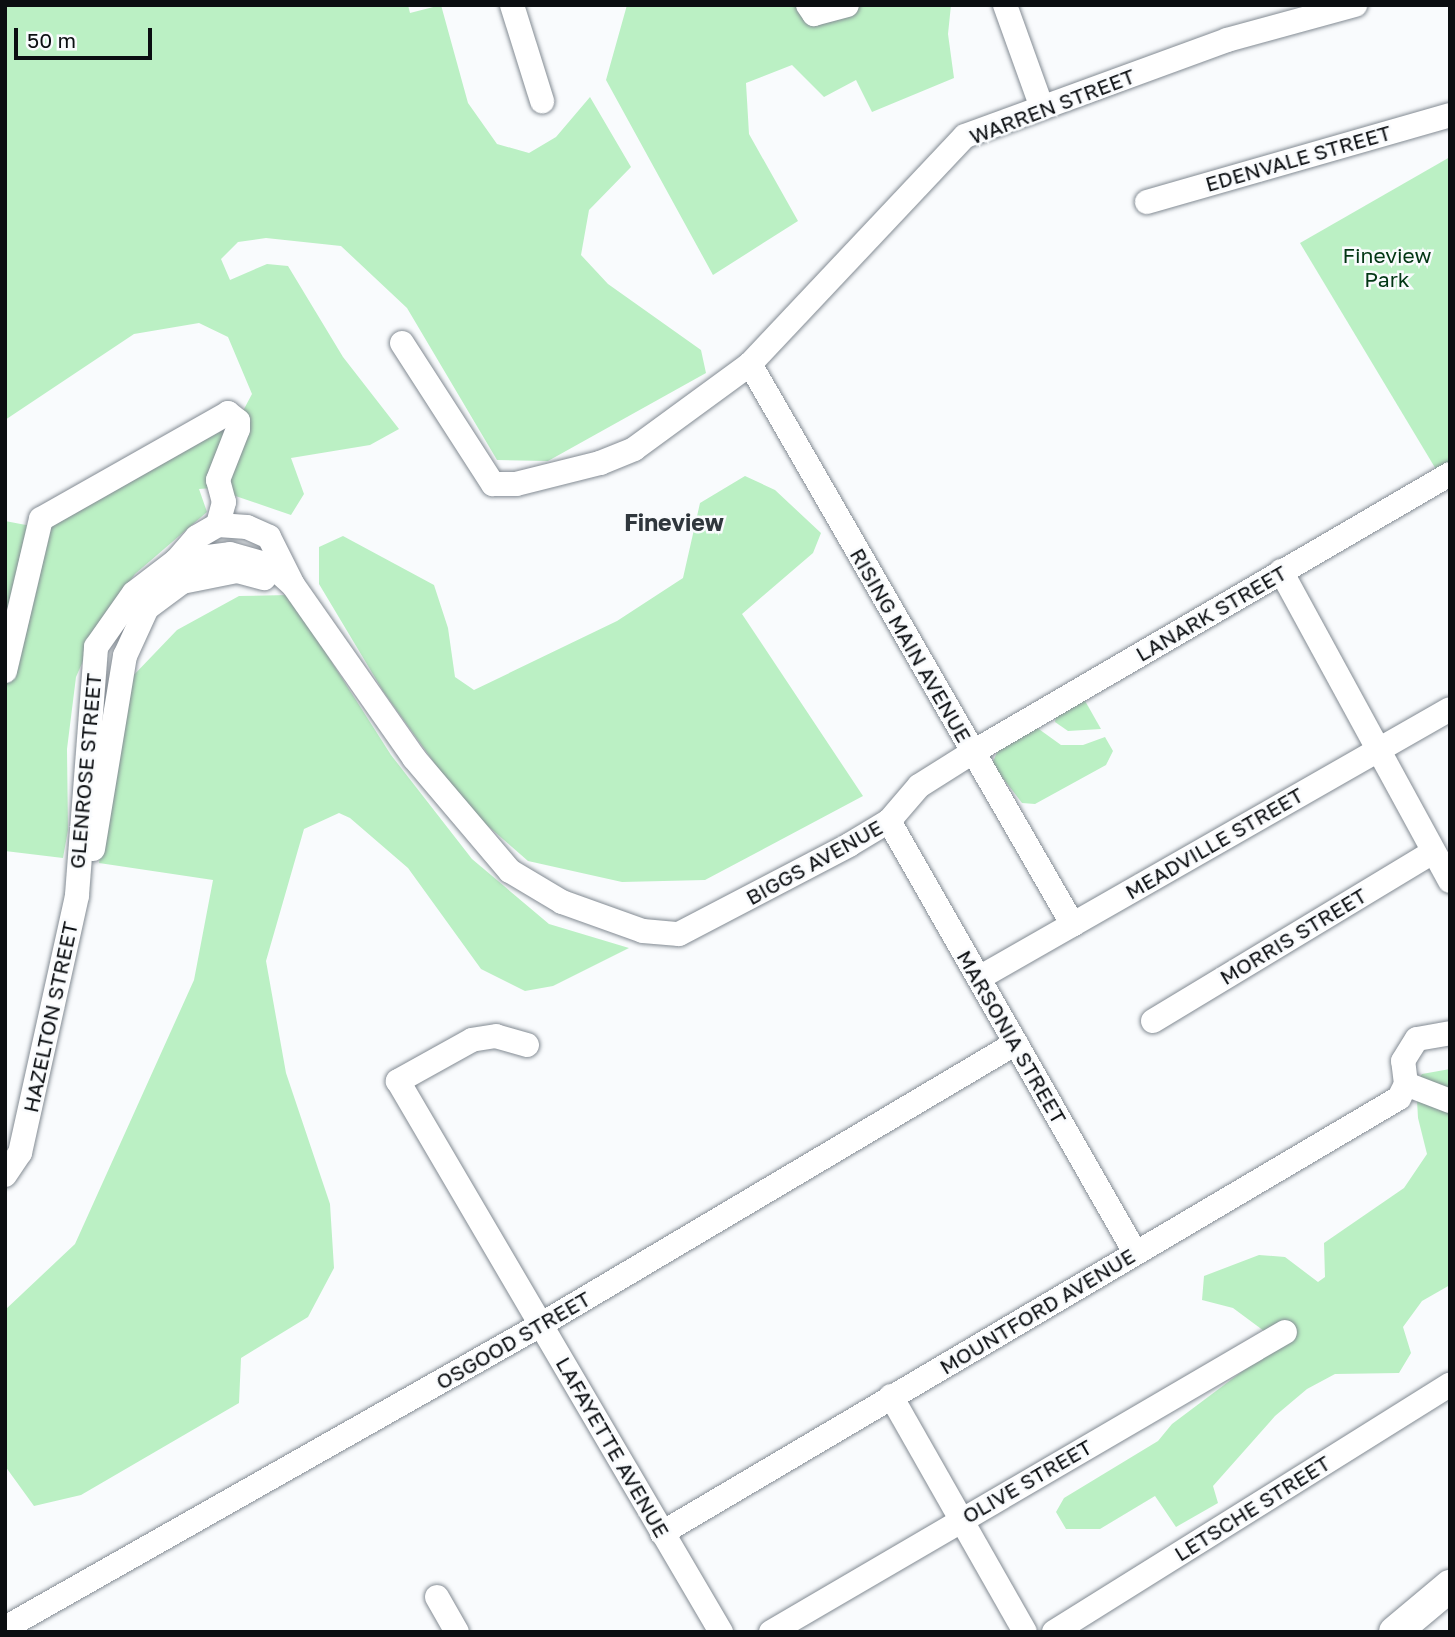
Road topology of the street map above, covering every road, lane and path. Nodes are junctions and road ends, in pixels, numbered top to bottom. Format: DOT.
graph roads {
  1 [pos="512,5"];
  2 [pos="808,5"];
  3 [pos="847,5"];
  4 [pos="1005,5"];
  5 [pos="1349,6"];
  6 [pos="542,101"];
  7 [pos="1042,108"];
  8 [pos="1450,115"];
  9 [pos="1147,202"];
  10 [pos="402,343"];
  11 [pos="750,364"];
  12 [pos="1450,474"];
  13 [pos="218,525"];
  14 [pos="176,561"];
  15 [pos="1281,571"];
  16 [pos="293,585"];
  17 [pos="5,671"];
  18 [pos="1450,709"];
  19 [pos="1376,751"];
  20 [pos="973,752"];
  21 [pos="889,821"];
  22 [pos="1433,852"];
  23 [pos="1450,881"];
  24 [pos="77,895"];
  25 [pos="1073,925"];
  26 [pos="679,934"];
  27 [pos="979,978"];
  28 [pos="1153,1021"];
  29 [pos="1450,1033"];
  30 [pos="1016,1043"];
  31 [pos="527,1045"];
  32 [pos="1406,1084"];
  33 [pos="1450,1101"];
  34 [pos="5,1175"];
  35 [pos="1135,1253"];
  36 [pos="541,1324"];
  37 [pos="1285,1332"];
  38 [pos="1450,1385"];
  39 [pos="891,1396"];
  40 [pos="961,1519"];
  41 [pos="662,1533"];
  42 [pos="1450,1586"];
  43 [pos="437,1597"];
  44 [pos="5,1628"];
  45 [pos="457,1632"];
  46 [pos="721,1632"];
  47 [pos="771,1632"];
  48 [pos="1025,1632"];
  49 [pos="1054,1632"];
  50 [pos="1395,1632"];
  1 -- 6 [label="street"];
  2 -- 3 [label="street"];
  4 -- 7 [label="street"];
  5 -- 7 [label="street, WARREN STREET"];
  7 -- 11 [label="street, WARREN STREET"];
  8 -- 9 [label="street, EDENVALE STREET"];
  10 -- 11 [label="street, WARREN STREET"];
  11 -- 20 [label="street, RISING MAIN AVENUE"];
  12 -- 15 [label="street, LANARK STREET"];
  13 -- 14 [label="street"];
  13 -- 16 [label="street"];
  13 -- 17 [label="street"];
  14 -- 16 [label="street, GLENROSE STREET"];
  14 -- 24 [label="street, GLENROSE STREET"];
  15 -- 19 [label="street"];
  15 -- 20 [label="street, LANARK STREET"];
  16 -- 24 [label="street, GLENROSE STREET"];
  16 -- 26 [label="street, GLENROSE STREET"];
  18 -- 19 [label="street, MEADVILLE STREET"];
  19 -- 22 [label="street"];
  19 -- 25 [label="street, MEADVILLE STREET"];
  20 -- 21 [label="street, BIGGS AVENUE"];
  20 -- 25 [label="street, RISING MAIN AVENUE"];
  21 -- 26 [label="street, BIGGS AVENUE"];
  21 -- 27 [label="street, MARSONIA STREET"];
  22 -- 23 [label="street"];
  22 -- 28 [label="street, MORRIS STREET"];
  24 -- 34 [label="street, HAZELTON STREET"];
  25 -- 27 [label="street, MEADVILLE STREET"];
  27 -- 30 [label="street, MARSONIA STREET"];
  29 -- 32 [label="street"];
  30 -- 35 [label="street, MARSONIA STREET"];
  30 -- 36 [label="street, OSGOOD STREET"];
  31 -- 36 [label="street, LAFAYETTE AVENUE"];
  32 -- 33 [label="street"];
  32 -- 35 [label="street, MOUNTFORD AVENUE"];
  35 -- 39 [label="street, MOUNTFORD AVENUE"];
  36 -- 41 [label="street, LAFAYETTE AVENUE"];
  36 -- 44 [label="street, OSGOOD STREET"];
  37 -- 40 [label="street, OLIVE STREET"];
  38 -- 49 [label="street, LETSCHE STREET"];
  39 -- 40 [label="street"];
  39 -- 41 [label="street, MOUNTFORD AVENUE"];
  40 -- 47 [label="street, OLIVE STREET"];
  40 -- 48 [label="street"];
  41 -- 46 [label="street, LAFAYETTE AVENUE"];
  42 -- 50 [label="main road"];
  43 -- 45 [label="street"];
}
